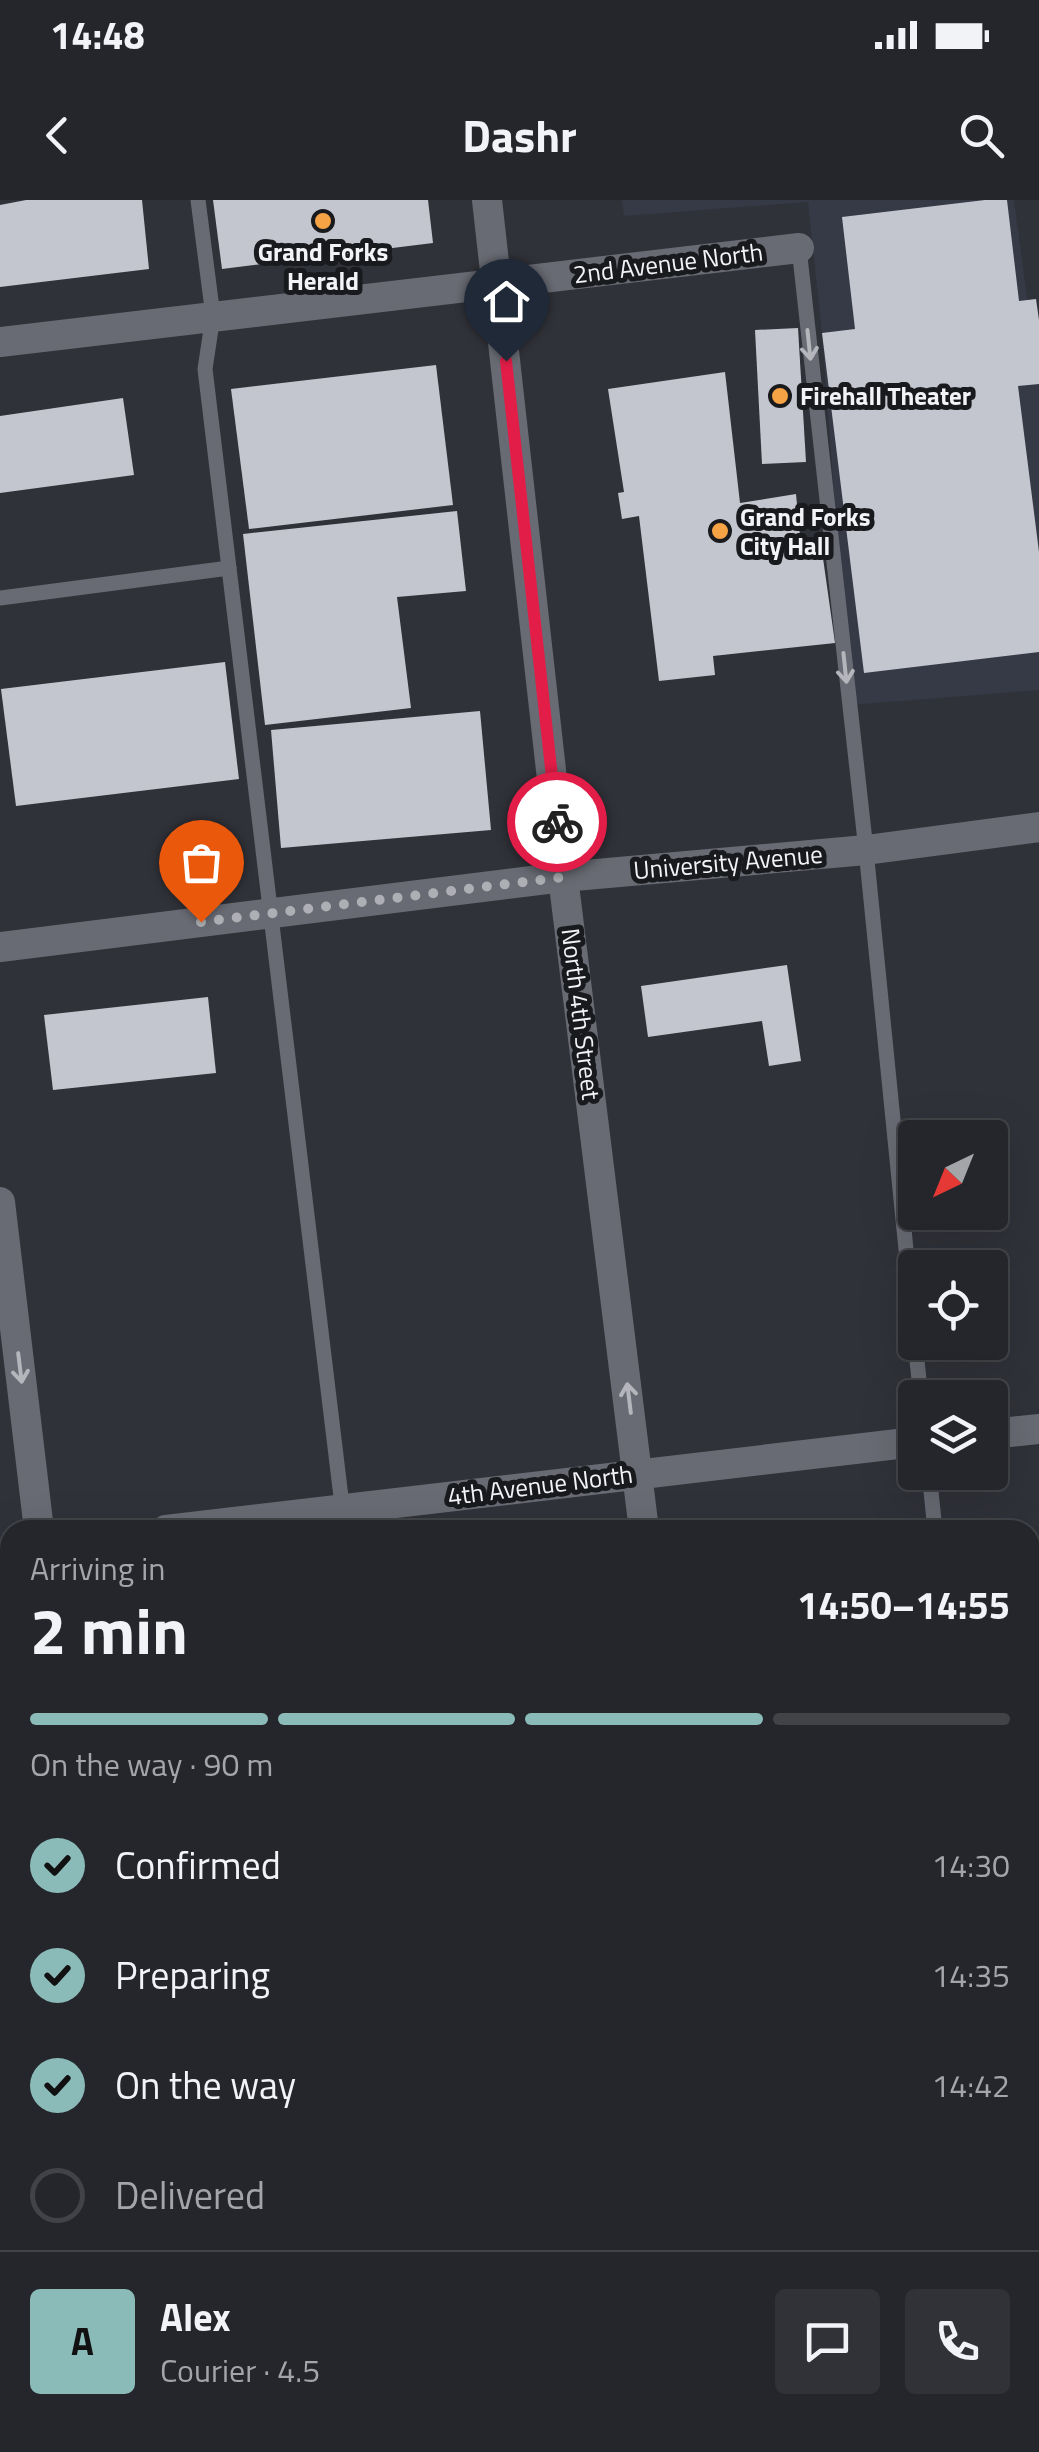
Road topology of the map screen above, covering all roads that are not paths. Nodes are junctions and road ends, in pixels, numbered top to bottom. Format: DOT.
graph roads {
  1 [pos="198,200"];
  2 [pos="487,200"];
  3 [pos="799,248"];
  4 [pos="498,282"];
  5 [pos="213,316"];
  6 [pos="0,342"];
  7 [pos="229,568"];
  8 [pos="0,598"];
  9 [pos="1039,827"];
  10 [pos="866,850"];
  11 [pos="564,877"];
  12 [pos="270,913"];
  13 [pos="0,946"];
  14 [pos="0,1202"];
  15 [pos="906,1250"];
  16 [pos="1039,1428"];
  17 [pos="1008,1432"];
  18 [pos="898,1444"];
  19 [pos="638,1473"];
  20 [pos="931,1490"];
  21 [pos="344,1519"];
  22 [pos="38,1520"];
  23 [pos="643,1520"];
  24 [pos="935,1520"];
  1 -- 5 [label="lane"];
  2 -- 4 [label="street, North 4th Street"];
  3 -- 4 [label="street, 2nd Avenue North"];
  3 -- 10 [label="lane, one-way"];
  4 -- 5 [label="street, 2nd Avenue North"];
  4 -- 11 [label="street, North 4th Street"];
  5 -- 6 [label="street, 2nd Avenue North"];
  5 -- 7 [label="lane"];
  7 -- 8 [label="lane"];
  7 -- 12 [label="lane"];
  9 -- 10 [label="street, University Avenue"];
  10 -- 11 [label="street, University Avenue"];
  10 -- 15 [label="lane"];
  11 -- 12 [label="street, University Avenue"];
  19 -- 11 [label="street, North 4th Street, one-way"];
  12 -- 13 [label="street, University Avenue"];
  12 -- 21 [label="lane"];
  14 -- 22 [label="street, one-way"];
  16 -- 17 [label="street"];
  18 -- 19 [label="street, 4th Avenue North"];
  19 -- 21 [label="street, 4th Avenue North"];
  19 -- 23 [label="street, North 4th Street"];
  20 -- 24 [label="lane"];
}
